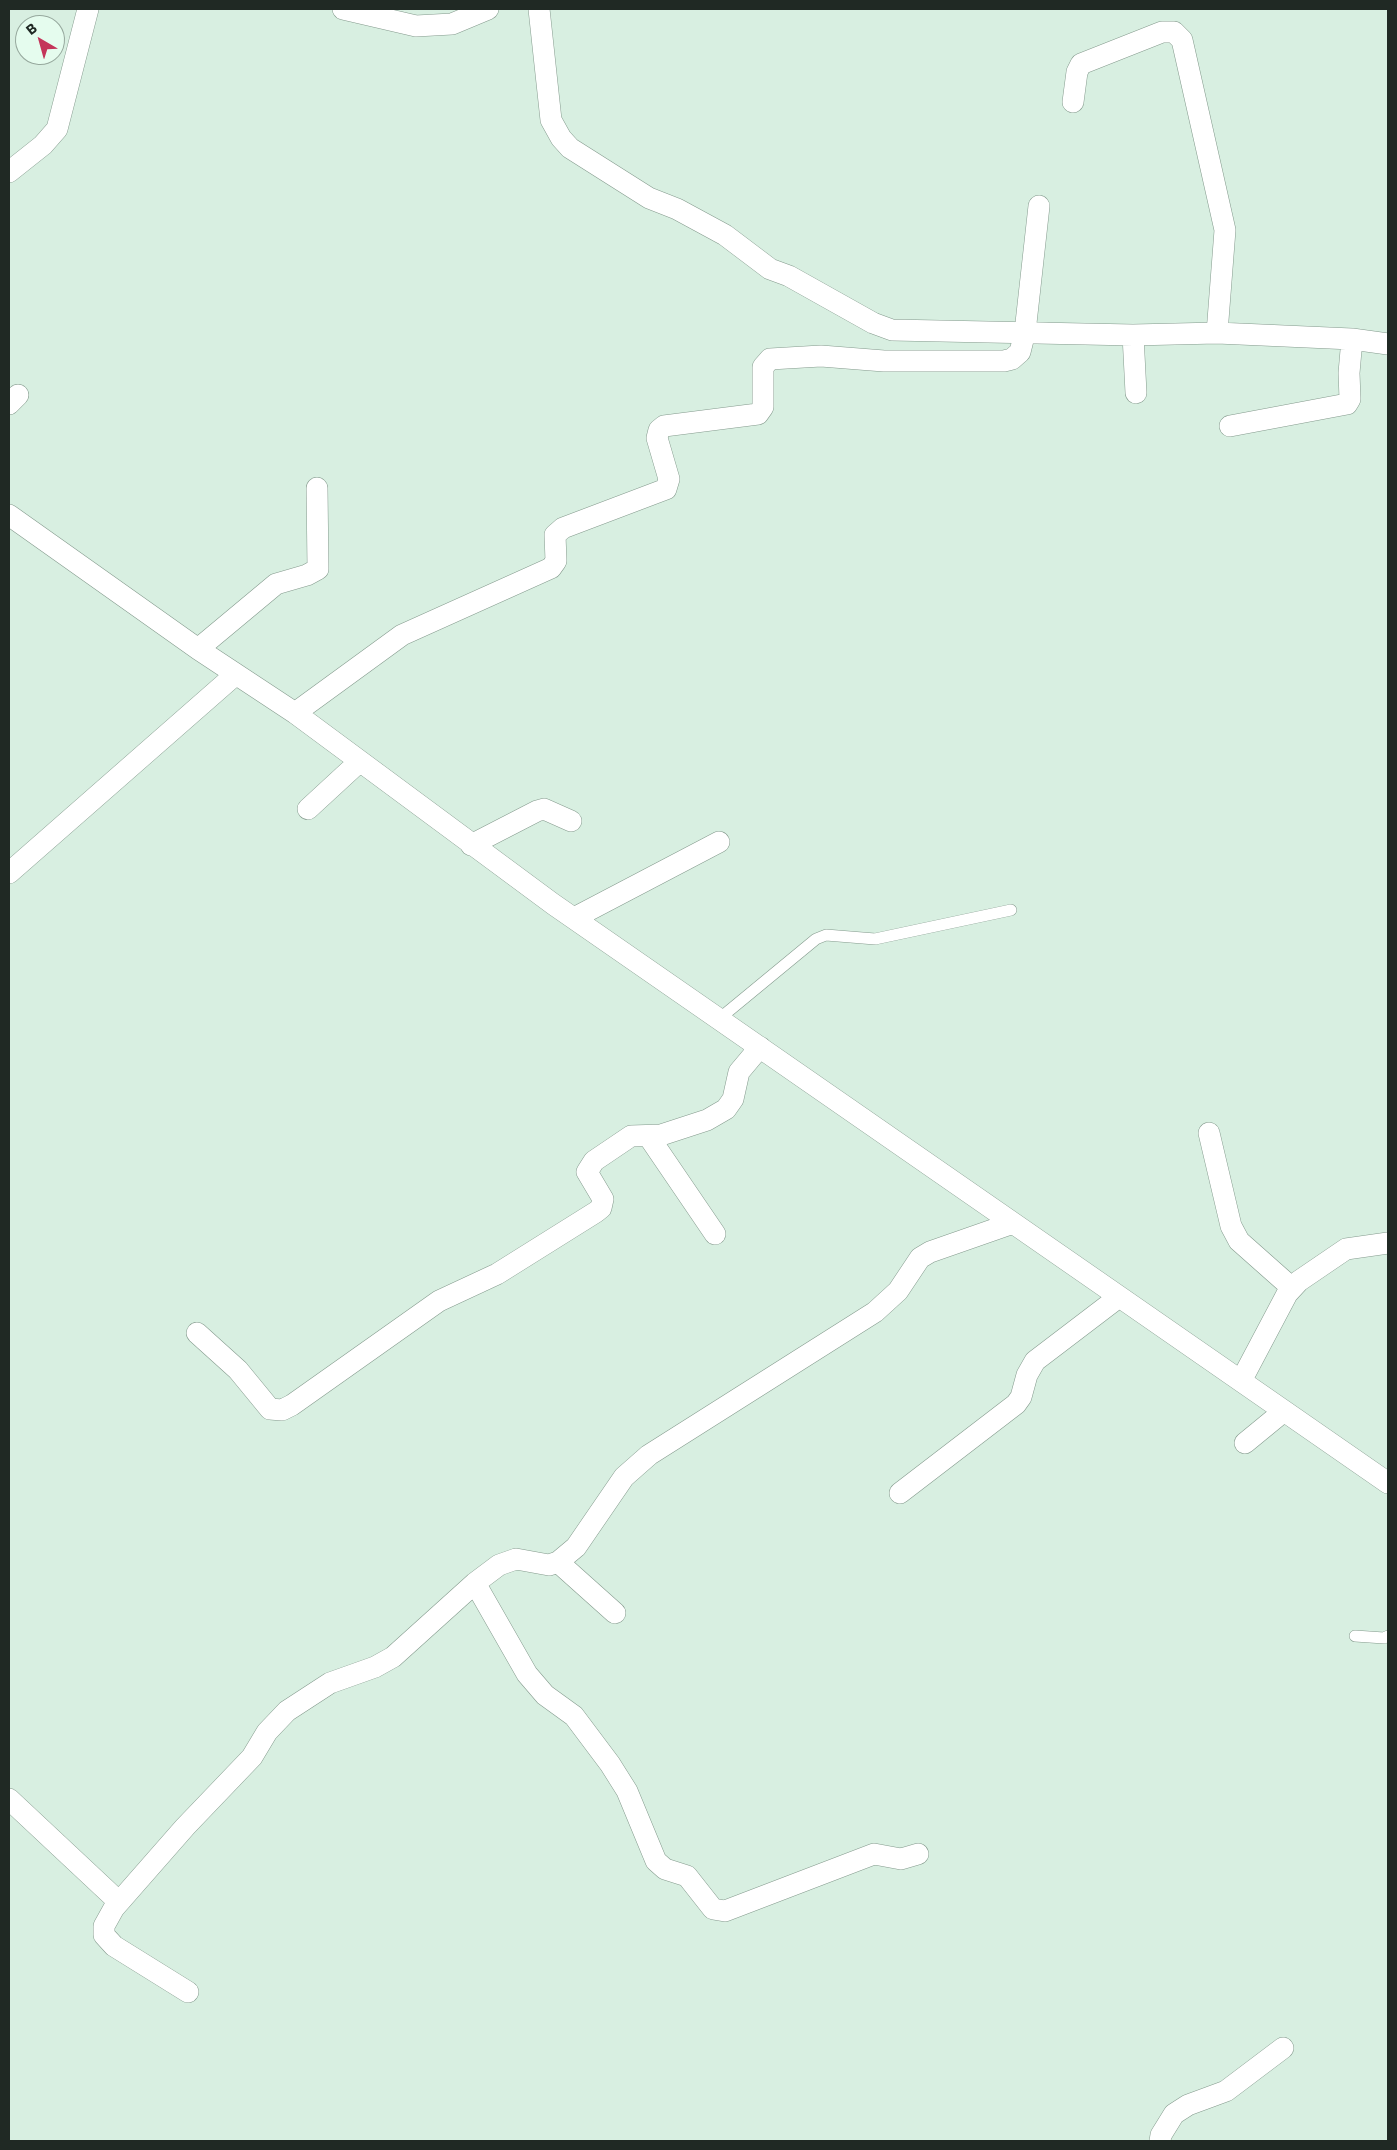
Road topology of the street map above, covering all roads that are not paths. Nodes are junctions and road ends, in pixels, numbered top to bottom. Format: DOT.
graph roads {
  1 [pos="88,9"];
  2 [pos="343,9"];
  3 [pos="488,9"];
  4 [pos="539,9"];
  5 [pos="1073,102"];
  6 [pos="9,172"];
  7 [pos="1039,206"];
  8 [pos="1217,333"];
  9 [pos="1352,339"];
  10 [pos="1022,341"];
  11 [pos="1133,342"];
  12 [pos="1388,344"];
  13 [pos="1136,393"];
  14 [pos="1230,426"];
  15 [pos="317,488"];
  16 [pos="9,515"];
  17 [pos="198,649"];
  18 [pos="236,674"];
  19 [pos="295,713"];
  20 [pos="359,762"];
  21 [pos="308,809"];
  22 [pos="571,821"];
  23 [pos="719,842"];
  24 [pos="471,844"];
  25 [pos="9,873"];
  26 [pos="1011,910"];
  27 [pos="574,918"];
  28 [pos="719,1019"];
  29 [pos="760,1047"];
  30 [pos="1209,1133"];
  31 [pos="649,1137"];
  32 [pos="1013,1223"];
  33 [pos="715,1234"];
  34 [pos="1388,1243"];
  35 [pos="1292,1288"];
  36 [pos="1119,1297"];
  37 [pos="197,1333"];
  38 [pos="1240,1381"];
  39 [pos="1284,1410"];
  40 [pos="1244,1443"];
  41 [pos="1388,1483"];
  42 [pos="900,1494"];
  43 [pos="558,1562"];
  44 [pos="476,1583"];
  45 [pos="615,1613"];
  46 [pos="1355,1636"];
  47 [pos="1388,1636"];
  48 [pos="9,1800"];
  49 [pos="918,1854"];
  50 [pos="119,1902"];
  51 [pos="188,1992"];
  52 [pos="1283,2048"];
  53 [pos="1160,2141"];
  1 -- 6 [label="street"];
  2 -- 3 [label="street"];
  4 -- 10 [label="street"];
  5 -- 8 [label="street"];
  7 -- 10 [label="street"];
  8 -- 9 [label="street"];
  8 -- 11 [label="street"];
  9 -- 12 [label="street"];
  9 -- 14 [label="street"];
  10 -- 11 [label="street"];
  10 -- 19 [label="street"];
  11 -- 13 [label="street"];
  15 -- 17 [label="street"];
  16 -- 17 [label="street"];
  17 -- 18 [label="street"];
  18 -- 19 [label="street"];
  18 -- 25 [label="street"];
  19 -- 20 [label="street"];
  20 -- 21 [label="street"];
  20 -- 24 [label="street"];
  22 -- 24 [label="street"];
  23 -- 27 [label="street"];
  24 -- 27 [label="street"];
  26 -- 28 [label="lane"];
  27 -- 28 [label="street"];
  28 -- 29 [label="street"];
  29 -- 31 [label="street"];
  29 -- 32 [label="street"];
  30 -- 35 [label="street"];
  31 -- 33 [label="street"];
  31 -- 37 [label="street"];
  32 -- 36 [label="street"];
  32 -- 43 [label="street"];
  34 -- 35 [label="street"];
  35 -- 38 [label="street"];
  36 -- 38 [label="street"];
  36 -- 42 [label="street"];
  38 -- 39 [label="street"];
  39 -- 40 [label="street"];
  39 -- 41 [label="street"];
  43 -- 44 [label="street"];
  43 -- 45 [label="street"];
  44 -- 49 [label="street"];
  44 -- 50 [label="street"];
  46 -- 47 [label="lane"];
  48 -- 50 [label="street"];
  50 -- 51 [label="street"];
  52 -- 53 [label="street"];
}
